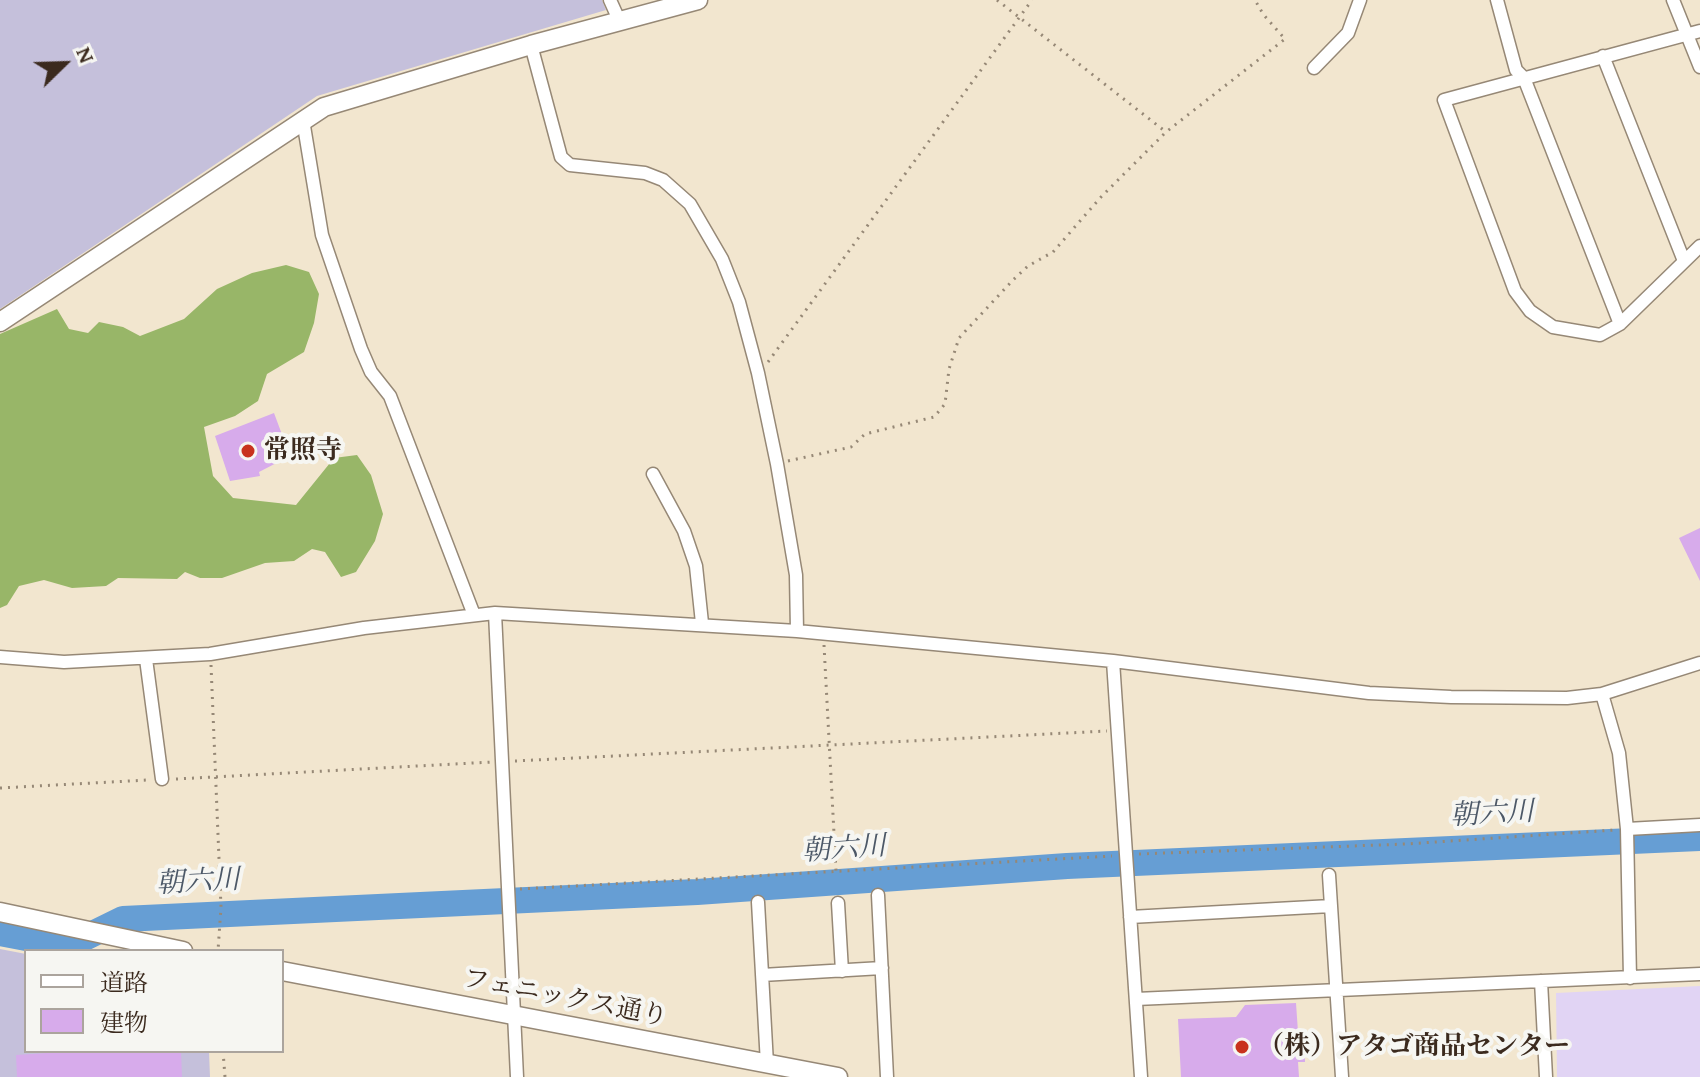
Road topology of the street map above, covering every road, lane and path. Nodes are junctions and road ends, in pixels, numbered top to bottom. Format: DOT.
graph roads {
  1 [pos="610,0"];
  2 [pos="698,0"];
  3 [pos="997,0"];
  4 [pos="1032,0"];
  5 [pos="1255,0"];
  6 [pos="1360,0"];
  7 [pos="1497,0"];
  8 [pos="1673,0"];
  9 [pos="1020,16"];
  10 [pos="619,20"];
  11 [pos="1693,32"];
  12 [pos="531,45"];
  13 [pos="1603,56"];
  14 [pos="1700,67"];
  15 [pos="1314,68"];
  16 [pos="1524,78"];
  17 [pos="303,120"];
  18 [pos="1166,132"];
  19 [pos="1700,246"];
  20 [pos="1684,261"];
  21 [pos="0,322"];
  22 [pos="1620,324"];
  23 [pos="758,373"];
  24 [pos="777,464"];
  25 [pos="653,474"];
  26 [pos="495,613"];
  27 [pos="474,615"];
  28 [pos="702,623"];
  29 [pos="797,631"];
  30 [pos="824,633"];
  31 [pos="210,654"];
  32 [pos="0,657"];
  33 [pos="146,659"];
  34 [pos="1113,661"];
  35 [pos="1700,663"];
  36 [pos="1602,694"];
  37 [pos="1117,730"];
  38 [pos="830,745"];
  39 [pos="502,761"];
  40 [pos="216,776"];
  41 [pos="162,779"];
  42 [pos="0,788"];
  43 [pos="1700,825"];
  44 [pos="1627,837"];
  45 [pos="1127,861"];
  46 [pos="836,871"];
  47 [pos="1329,875"];
  48 [pos="509,895"];
  49 [pos="878,895"];
  50 [pos="758,902"];
  51 [pos="838,903"];
  52 [pos="1331,906"];
  53 [pos="0,912"];
  54 [pos="1130,917"];
  55 [pos="174,949"];
  56 [pos="218,949"];
  57 [pos="882,968"];
  58 [pos="284,971"];
  59 [pos="842,971"];
  60 [pos="1700,974"];
  61 [pos="762,975"];
  62 [pos="1630,978"];
  63 [pos="1541,981"];
  64 [pos="1336,990"];
  65 [pos="1136,999"];
  66 [pos="514,1016"];
  67 [pos="223,1053"];
  68 [pos="767,1064"];
  69 [pos="225,1077"];
  70 [pos="517,1077"];
  71 [pos="838,1077"];
  72 [pos="887,1077"];
  73 [pos="1141,1077"];
  74 [pos="1342,1077"];
  75 [pos="1546,1077"];
  1 -- 10 [label="street"];
  2 -- 10 [label="street"];
  3 -- 9 [label="path"];
  4 -- 9 [label="path"];
  5 -- 18 [label="path"];
  6 -- 15 [label="street"];
  7 -- 16 [label="street"];
  8 -- 11 [label="street"];
  9 -- 18 [label="path"];
  9 -- 23 [label="path"];
  10 -- 12 [label="street"];
  11 -- 13 [label="street"];
  11 -- 14 [label="street"];
  12 -- 17 [label="street"];
  12 -- 23 [label="street"];
  13 -- 16 [label="street"];
  13 -- 20 [label="street"];
  16 -- 22 [label="street"];
  16 -- 22 [label="street"];
  17 -- 21 [label="street"];
  17 -- 27 [label="street"];
  18 -- 24 [label="path"];
  19 -- 20 [label="street"];
  20 -- 22 [label="street"];
  23 -- 24 [label="street"];
  24 -- 29 [label="street"];
  25 -- 28 [label="street"];
  26 -- 27 [label="street"];
  26 -- 28 [label="street"];
  26 -- 39 [label="street"];
  27 -- 31 [label="street"];
  28 -- 29 [label="street"];
  29 -- 30 [label="street"];
  30 -- 34 [label="street"];
  30 -- 38 [label="path"];
  31 -- 33 [label="street"];
  31 -- 40 [label="path"];
  32 -- 33 [label="street"];
  33 -- 41 [label="street"];
  34 -- 36 [label="street"];
  34 -- 37 [label="street"];
  35 -- 36 [label="street"];
  36 -- 44 [label="street"];
  37 -- 38 [label="path"];
  37 -- 45 [label="street"];
  38 -- 39 [label="path"];
  38 -- 46 [label="path"];
  39 -- 40 [label="path"];
  39 -- 48 [label="street"];
  40 -- 41 [label="path"];
  40 -- 56 [label="path"];
  41 -- 42 [label="path"];
  43 -- 44 [label="street"];
  44 -- 45 [label="path"];
  44 -- 62 [label="street"];
  45 -- 46 [label="path"];
  45 -- 54 [label="street"];
  46 -- 48 [label="path"];
  47 -- 52 [label="street"];
  48 -- 66 [label="street"];
  49 -- 57 [label="street"];
  50 -- 61 [label="street"];
  51 -- 59 [label="street"];
  52 -- 54 [label="street"];
  52 -- 64 [label="street"];
  53 -- 55 [label="street"];
  54 -- 65 [label="street"];
  57 -- 59 [label="street"];
  57 -- 72 [label="street"];
  58 -- 66 [label="street, フェニックス通り"];
  59 -- 61 [label="street"];
  60 -- 62 [label="street"];
  61 -- 68 [label="street"];
  62 -- 63 [label="street"];
  63 -- 64 [label="street"];
  63 -- 75 [label="street"];
  64 -- 65 [label="street"];
  64 -- 74 [label="street"];
  65 -- 73 [label="street"];
  66 -- 68 [label="street, フェニックス通り"];
  66 -- 70 [label="street"];
  67 -- 69 [label="path"];
  68 -- 71 [label="street, フェニックス通り"];
}
